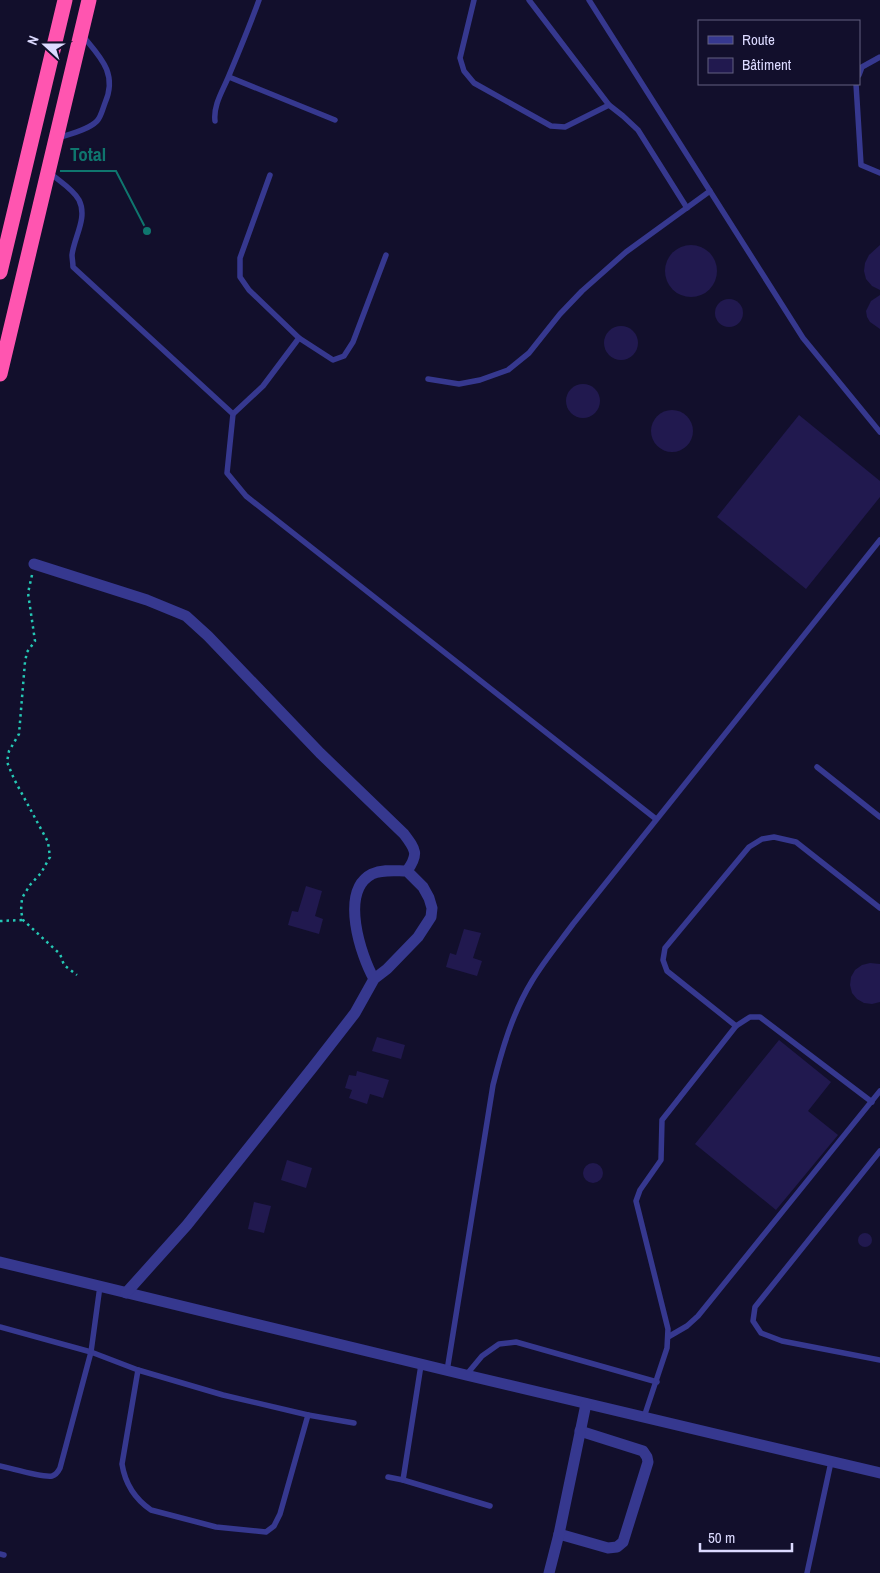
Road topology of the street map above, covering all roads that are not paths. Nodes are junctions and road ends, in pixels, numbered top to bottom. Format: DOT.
graph roads {
  1 [pos="65,0"];
  2 [pos="89,0"];
  3 [pos="259,0"];
  4 [pos="474,0"];
  5 [pos="529,0"];
  6 [pos="589,0"];
  7 [pos="81,34"];
  8 [pos="880,57"];
  9 [pos="860,72"];
  10 [pos="229,78"];
  11 [pos="856,85"];
  12 [pos="609,105"];
  13 [pos="335,120"];
  14 [pos="215,121"];
  15 [pos="56,139"];
  16 [pos="49,171"];
  17 [pos="880,173"];
  18 [pos="270,175"];
  19 [pos="710,191"];
  20 [pos="687,208"];
  21 [pos="386,256"];
  22 [pos="0,272"];
  23 [pos="299,338"];
  24 [pos="0,374"];
  25 [pos="428,379"];
  26 [pos="233,414"];
  27 [pos="880,432"];
  28 [pos="880,540"];
  29 [pos="34,564"];
  30 [pos="817,767"];
  31 [pos="880,817"];
  32 [pos="656,819"];
  33 [pos="407,871"];
  34 [pos="880,908"];
  35 [pos="374,979"];
  36 [pos="736,1026"];
  37 [pos="880,1091"];
  38 [pos="872,1102"];
  39 [pos="880,1151"];
  40 [pos="0,1262"];
  41 [pos="100,1286"];
  42 [pos="126,1292"];
  43 [pos="0,1327"];
  44 [pos="668,1337"];
  45 [pos="91,1352"];
  46 [pos="880,1360"];
  47 [pos="421,1365"];
  48 [pos="138,1370"];
  49 [pos="447,1371"];
  50 [pos="466,1375"];
  51 [pos="657,1382"];
  52 [pos="586,1404"];
  53 [pos="308,1414"];
  54 [pos="644,1417"];
  55 [pos="354,1423"];
  56 [pos="580,1431"];
  57 [pos="831,1462"];
  58 [pos="0,1466"];
  59 [pos="880,1473"];
  60 [pos="388,1477"];
  61 [pos="403,1480"];
  62 [pos="490,1506"];
  63 [pos="559,1534"];
  64 [pos="549,1573"];
  65 [pos="807,1573"];
  1 -- 22 [label="highway"];
  2 -- 7 [label="highway"];
  3 -- 10 [label="lane"];
  4 -- 12 [label="lane"];
  5 -- 12 [label="lane"];
  6 -- 19 [label="lane"];
  7 -- 15 [label="highway"];
  7 -- 15 [label="lane"];
  8 -- 9 [label="lane"];
  10 -- 13 [label="lane"];
  10 -- 14 [label="lane"];
  11 -- 17 [label="lane"];
  12 -- 20 [label="lane"];
  15 -- 16 [label="highway"];
  16 -- 24 [label="highway"];
  16 -- 26 [label="lane"];
  18 -- 23 [label="lane"];
  19 -- 20 [label="lane"];
  19 -- 27 [label="lane"];
  20 -- 25 [label="lane"];
  21 -- 23 [label="lane"];
  23 -- 26 [label="lane"];
  26 -- 32 [label="lane"];
  28 -- 32 [label="lane"];
  29 -- 33 [label="street"];
  30 -- 31 [label="lane"];
  32 -- 49 [label="lane"];
  33 -- 35 [label="street"];
  33 -- 35 [label="street"];
  34 -- 36 [label="lane"];
  35 -- 42 [label="street"];
  36 -- 38 [label="lane"];
  36 -- 44 [label="lane"];
  37 -- 38 [label="lane"];
  38 -- 44 [label="lane"];
  39 -- 46 [label="lane"];
  40 -- 41 [label="street"];
  41 -- 42 [label="street"];
  41 -- 45 [label="lane"];
  42 -- 47 [label="street"];
  43 -- 45 [label="lane"];
  44 -- 51 [label="lane"];
  45 -- 48 [label="lane"];
  45 -- 58 [label="lane"];
  47 -- 49 [label="street"];
  47 -- 61 [label="lane"];
  48 -- 53 [label="lane"];
  48 -- 53 [label="lane"];
  49 -- 50 [label="street"];
  50 -- 51 [label="lane"];
  50 -- 52 [label="street"];
  51 -- 54 [label="lane"];
  52 -- 54 [label="street"];
  52 -- 56 [label="street"];
  53 -- 55 [label="lane"];
  54 -- 57 [label="street"];
  56 -- 63 [label="street"];
  56 -- 63 [label="street"];
  57 -- 59 [label="street"];
  57 -- 65 [label="lane"];
  60 -- 61 [label="lane"];
  61 -- 62 [label="lane"];
  63 -- 64 [label="street"];
}
